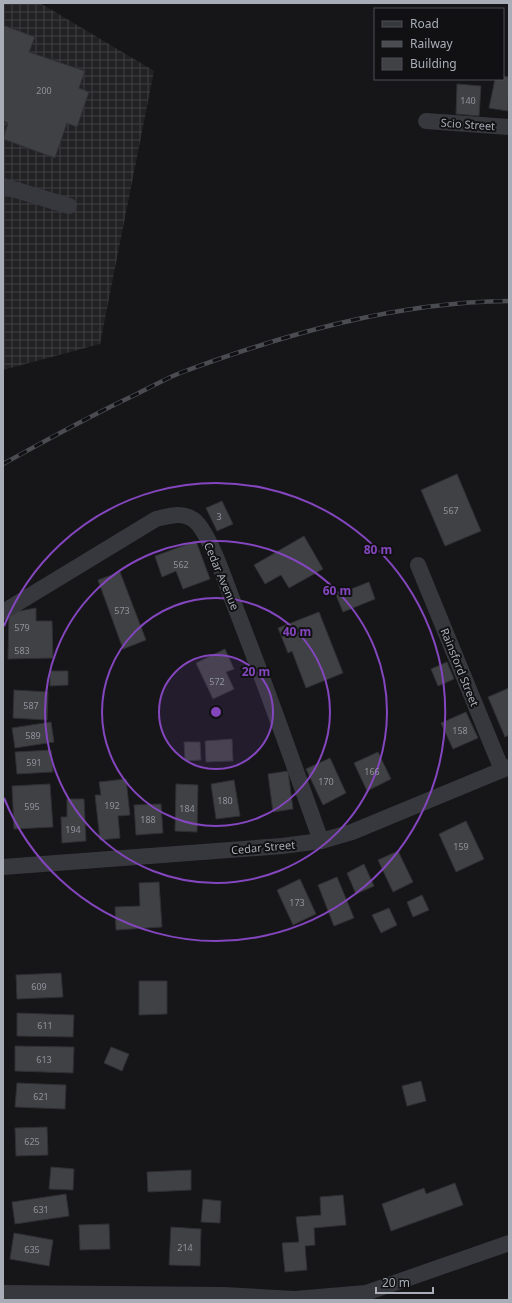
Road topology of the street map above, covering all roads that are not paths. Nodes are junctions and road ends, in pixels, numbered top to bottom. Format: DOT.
graph roads {
  1 [pos="426,121"];
  2 [pos="509,127"];
  3 [pos="3,186"];
  4 [pos="69,206"];
  5 [pos="418,565"];
  6 [pos="3,612"];
  7 [pos="505,768"];
  8 [pos="321,841"];
  9 [pos="3,867"];
  10 [pos="509,1243"];
  11 [pos="3,1293"];
  12 [pos="367,1297"];
  1 -- 2 [label="street, Scio Street"];
  3 -- 4 [label="street"];
  5 -- 7 [label="street, Rainsford Street"];
  6 -- 8 [label="street, Cedar Avenue"];
  7 -- 8 [label="street, Cedar Street"];
  8 -- 9 [label="street, Cedar Street"];
  10 -- 12 [label="street"];
  11 -- 12 [label="street"];
}
